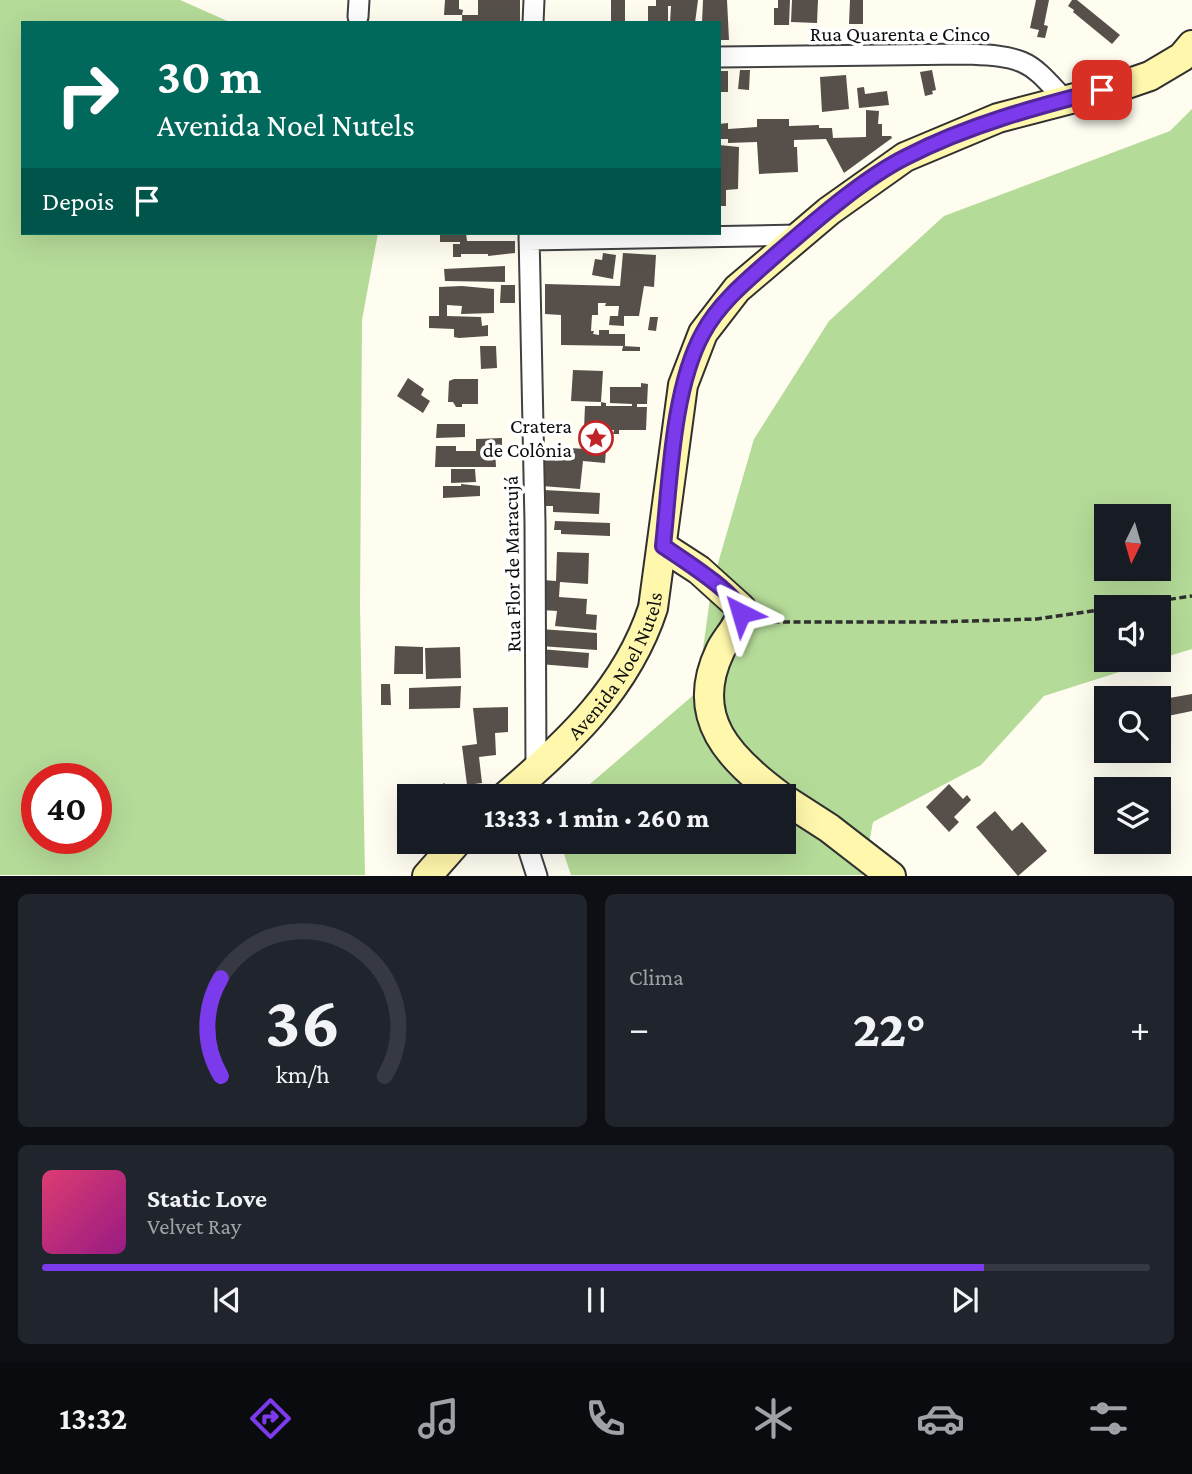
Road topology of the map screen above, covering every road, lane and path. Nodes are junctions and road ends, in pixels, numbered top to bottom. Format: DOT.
graph roads {
  1 [pos="534,0"];
  2 [pos="533,21"];
  3 [pos="1192,45"];
  4 [pos="721,57"];
  5 [pos="1065,100"];
  6 [pos="799,235"];
  7 [pos="529,236"];
  8 [pos="663,546"];
  9 [pos="1192,597"];
  10 [pos="1171,600"];
  11 [pos="1094,611"];
  12 [pos="739,620"];
  13 [pos="536,770"];
  14 [pos="521,784"];
  15 [pos="765,784"];
  16 [pos="796,807"];
  17 [pos="446,854"];
  18 [pos="530,854"];
  19 [pos="427,876"];
  20 [pos="537,876"];
  21 [pos="891,876"];
  1 -- 2 [label="street"];
  3 -- 5 [label="street, Avenida Noel Nutels"];
  4 -- 5 [label="street, Rua Quarenta e Cinco"];
  5 -- 6 [label="street, Avenida Noel Nutels"];
  6 -- 7 [label="street"];
  6 -- 8 [label="street, Avenida Noel Nutels"];
  7 -- 13 [label="street, Rua Flor de Maracujá"];
  8 -- 12 [label="street"];
  8 -- 13 [label="street, Avenida Noel Nutels"];
  9 -- 10 [label="path"];
  11 -- 12 [label="path"];
  12 -- 15 [label="street"];
  13 -- 14 [label="street, Avenida Noel Nutels"];
  16 -- 21 [label="street"];
  17 -- 19 [label="street"];
  18 -- 20 [label="street"];
}
